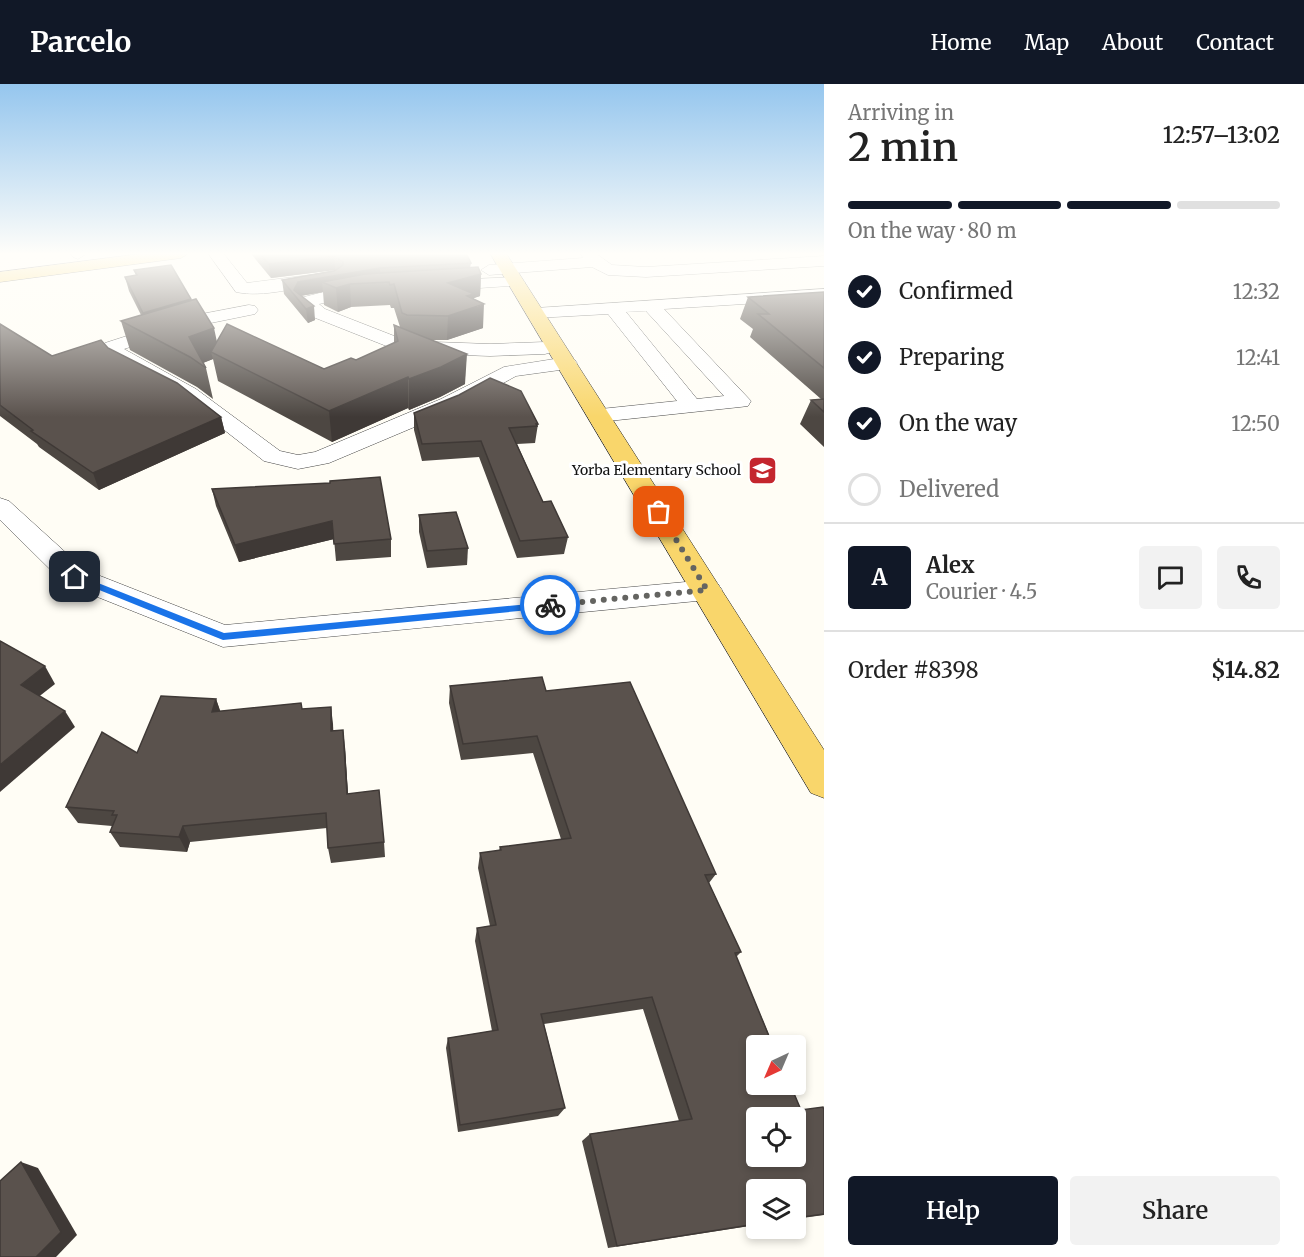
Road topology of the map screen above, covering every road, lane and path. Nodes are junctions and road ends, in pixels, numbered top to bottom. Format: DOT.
graph roads {
  1 [pos="312,308"];
  2 [pos="533,308"];
  3 [pos="613,308"];
  4 [pos="616,308"];
  5 [pos="653,308"];
  6 [pos="249,310"];
  7 [pos="536,313"];
  8 [pos="562,355"];
  9 [pos="691,405"];
  10 [pos="599,415"];
  11 [pos="0,506"];
  12 [pos="707,590"];
  13 [pos="824,782"];
  1 -- 8 [label="street"];
  2 -- 7 [label="main road"];
  3 -- 4 [label="street"];
  3 -- 7 [label="street"];
  3 -- 9 [label="street"];
  5 -- 9 [label="street"];
  6 -- 8 [label="street"];
  7 -- 8 [label="main road"];
  8 -- 10 [label="main road"];
  9 -- 10 [label="street"];
  10 -- 12 [label="main road"];
  11 -- 12 [label="street"];
  12 -- 13 [label="main road"];
}
